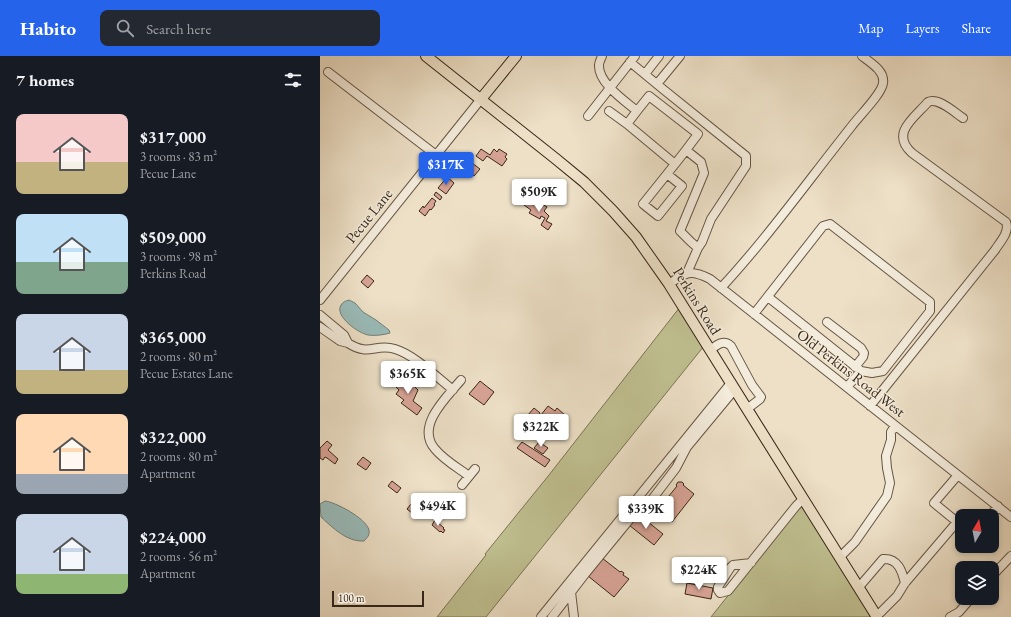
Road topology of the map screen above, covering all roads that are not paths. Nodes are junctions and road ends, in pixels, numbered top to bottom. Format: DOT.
graph roads {
  1 [pos="426,56"];
  2 [pos="516,56"];
  3 [pos="602,56"];
  4 [pos="659,56"];
  5 [pos="680,56"];
  6 [pos="862,56"];
  7 [pos="633,59"];
  8 [pos="328,72"];
  9 [pos="645,74"];
  10 [pos="657,84"];
  11 [pos="610,88"];
  12 [pos="481,99"];
  13 [pos="609,111"];
  14 [pos="637,111"];
  15 [pos="588,116"];
  16 [pos="963,118"];
  17 [pos="627,124"];
  18 [pos="686,150"];
  19 [pos="436,155"];
  20 [pos="675,164"];
  21 [pos="667,174"];
  22 [pos="698,248"];
  23 [pos="687,273"];
  24 [pos="669,284"];
  25 [pos="721,288"];
  26 [pos="768,297"];
  27 [pos="320,300"];
  28 [pos="754,314"];
  29 [pos="320,315"];
  30 [pos="827,322"];
  31 [pos="320,327"];
  32 [pos="348,343"];
  33 [pos="710,350"];
  34 [pos="858,369"];
  35 [pos="461,380"];
  36 [pos="733,386"];
  37 [pos="847,388"];
  38 [pos="453,390"];
  39 [pos="870,406"];
  40 [pos="747,409"];
  41 [pos="895,426"];
  42 [pos="475,468"];
  43 [pos="958,475"];
  44 [pos="469,476"];
  45 [pos="462,484"];
  46 [pos="803,499"];
  47 [pos="998,506"];
  48 [pos="996,509"];
  49 [pos="1011,517"];
  50 [pos="955,521"];
  51 [pos="955,528"];
  52 [pos="1011,556"];
  53 [pos="840,557"];
  54 [pos="751,563"];
  55 [pos="999,569"];
  56 [pos="905,583"];
  57 [pos="859,587"];
  58 [pos="571,592"];
  59 [pos="965,605"];
  60 [pos="877,616"];
  61 [pos="541,617"];
  62 [pos="552,617"];
  63 [pos="574,617"];
  64 [pos="950,617"];
  1 -- 12 [label="main road, Perkins Road"];
  2 -- 12 [label="main road, Pecue Lane"];
  3 -- 11 [label="street"];
  4 -- 9 [label="street"];
  5 -- 10 [label="street"];
  6 -- 25 [label="street"];
  7 -- 9 [label="street"];
  7 -- 11 [label="street"];
  8 -- 19 [label="street"];
  9 -- 10 [label="street"];
  10 -- 22 [label="street"];
  11 -- 14 [label="street"];
  11 -- 15 [label="street"];
  12 -- 19 [label="street, Pecue Lane"];
  12 -- 24 [label="main road, Perkins Road"];
  13 -- 17 [label="street"];
  14 -- 17 [label="street"];
  14 -- 18 [label="street"];
  16 -- 39 [label="street"];
  17 -- 20 [label="street"];
  18 -- 20 [label="street"];
  18 -- 22 [label="street"];
  19 -- 27 [label="street, Pecue Lane"];
  20 -- 21 [label="street"];
  21 -- 21 [label="street"];
  22 -- 23 [label="street"];
  23 -- 24 [label="street"];
  23 -- 25 [label="street, Old Perkins Road West"];
  24 -- 33 [label="main road, Perkins Road"];
  25 -- 28 [label="street, Old Perkins Road West"];
  26 -- 28 [label="street"];
  26 -- 34 [label="street"];
  26 -- 34 [label="street"];
  28 -- 37 [label="street, Old Perkins Road West"];
  29 -- 32 [label="street"];
  30 -- 34 [label="street"];
  31 -- 32 [label="street"];
  32 -- 38 [label="street"];
  33 -- 36 [label="main road, Perkins Road"];
  33 -- 40 [label="street"];
  34 -- 37 [label="street"];
  35 -- 38 [label="street"];
  36 -- 40 [label="main road, Perkins Road"];
  36 -- 58 [label="street"];
  36 -- 61 [label="street"];
  37 -- 39 [label="street, Old Perkins Road West"];
  38 -- 44 [label="street"];
  39 -- 41 [label="street, Old Perkins Road West"];
  40 -- 46 [label="main road, Perkins Road"];
  41 -- 43 [label="street, Old Perkins Road West"];
  41 -- 53 [label="street"];
  42 -- 44 [label="street"];
  43 -- 47 [label="street, Old Perkins Road West"];
  43 -- 50 [label="street"];
  44 -- 45 [label="street"];
  46 -- 53 [label="main road, Perkins Road"];
  46 -- 54 [label="street"];
  47 -- 48 [label="street"];
  47 -- 49 [label="street, Old Perkins Road West"];
  51 -- 56 [label="street"];
  52 -- 55 [label="street"];
  53 -- 57 [label="main road, Perkins Road"];
  56 -- 57 [label="street"];
  56 -- 60 [label="street"];
  57 -- 60 [label="main road, Perkins Road"];
  58 -- 62 [label="street"];
  58 -- 63 [label="street"];
  59 -- 64 [label="street"];
}
